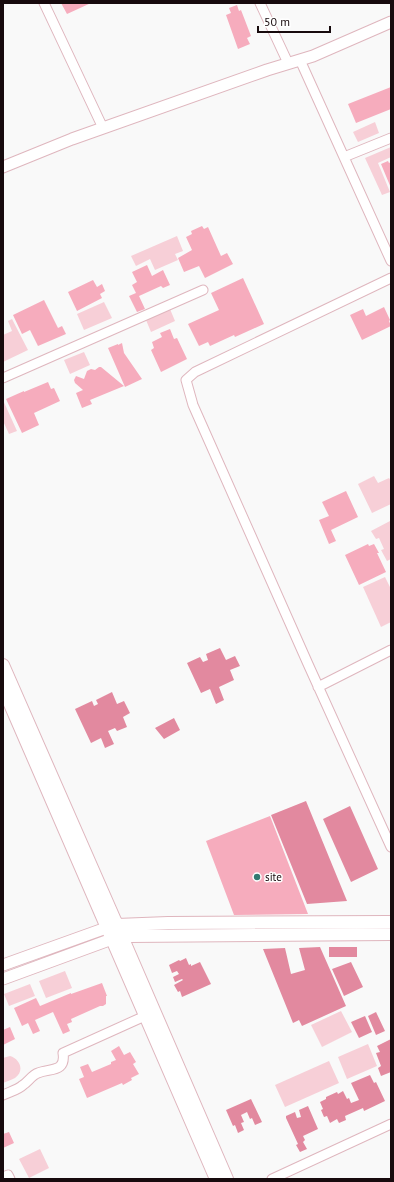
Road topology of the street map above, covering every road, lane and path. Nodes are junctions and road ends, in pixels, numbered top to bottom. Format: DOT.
graph roads {
  1 [pos="44,3"];
  2 [pos="260,3"];
  3 [pos="391,22"];
  4 [pos="300,60"];
  5 [pos="288,63"];
  6 [pos="103,128"];
  7 [pos="391,138"];
  8 [pos="344,157"];
  9 [pos="3,167"];
  10 [pos="390,259"];
  11 [pos="391,278"];
  12 [pos="203,290"];
  13 [pos="3,378"];
  14 [pos="391,650"];
  15 [pos="3,665"];
  16 [pos="318,687"];
  17 [pos="3,688"];
  18 [pos="391,848"];
  19 [pos="391,922"];
  20 [pos="114,932"];
  21 [pos="391,934"];
  22 [pos="3,965"];
  23 [pos="3,979"];
  24 [pos="145,1016"];
  25 [pos="3,1095"];
  26 [pos="391,1124"];
  27 [pos="3,1177"];
  28 [pos="10,1179"];
  29 [pos="216,1179"];
  30 [pos="227,1179"];
  31 [pos="272,1179"];
  1 -- 6 [label="street"];
  2 -- 5 [label="street"];
  3 -- 4 [label="street"];
  4 -- 5 [label="street"];
  4 -- 8 [label="street"];
  5 -- 6 [label="street"];
  6 -- 9 [label="street"];
  7 -- 8 [label="street"];
  8 -- 10 [label="street"];
  11 -- 16 [label="street"];
  12 -- 13 [label="street"];
  14 -- 16 [label="street"];
  15 -- 20 [label="main road"];
  16 -- 18 [label="street"];
  17 -- 20 [label="main road"];
  19 -- 20 [label="main road"];
  20 -- 21 [label="main road"];
  20 -- 22 [label="street"];
  20 -- 23 [label="street"];
  20 -- 24 [label="main road"];
  20 -- 30 [label="main road"];
  24 -- 25 [label="street"];
  24 -- 29 [label="main road"];
  26 -- 31 [label="street"];
  27 -- 28 [label="street"];
}
